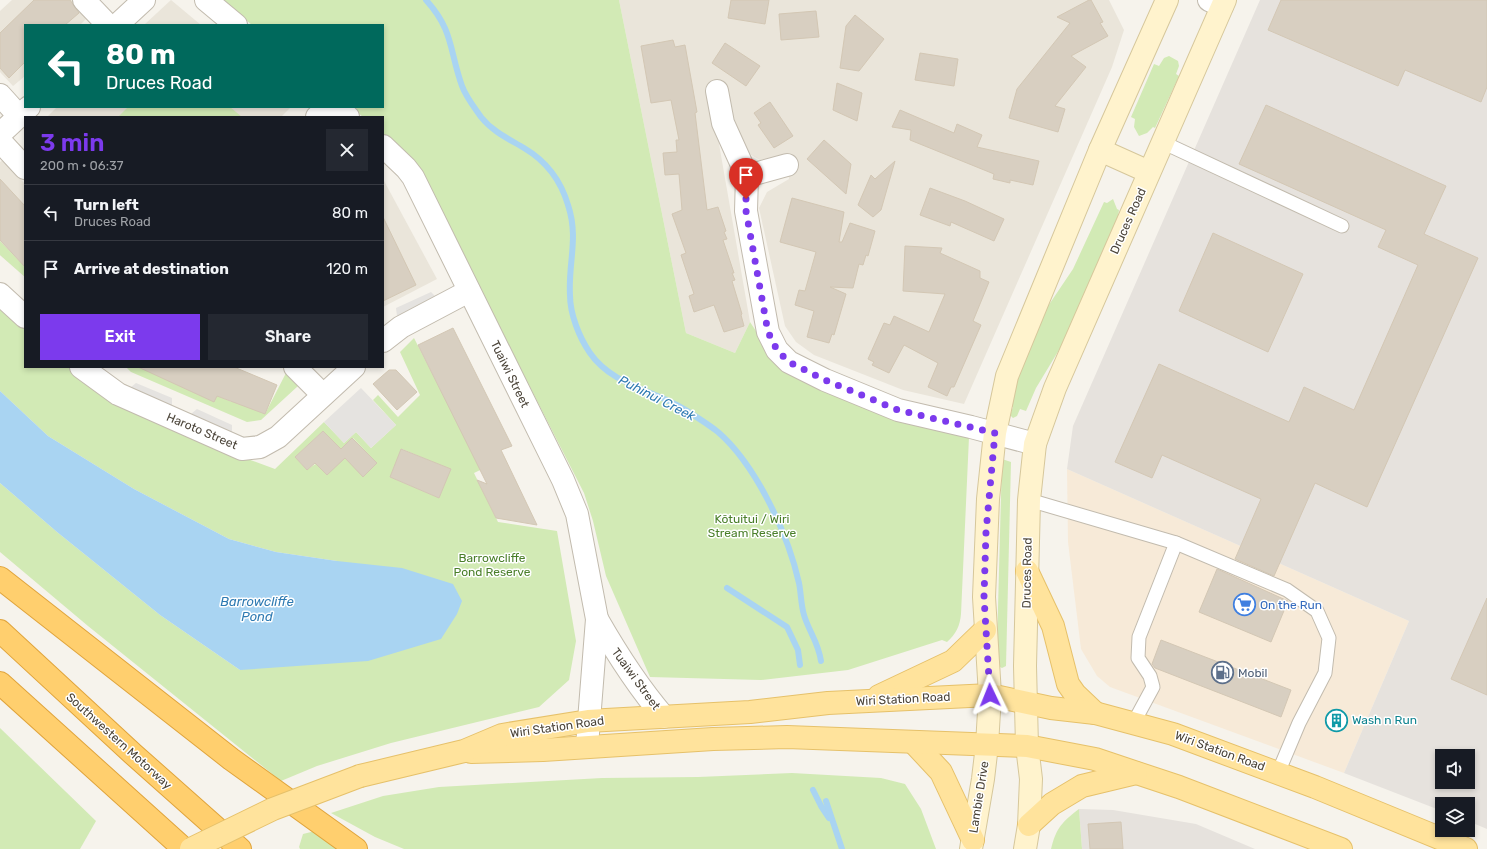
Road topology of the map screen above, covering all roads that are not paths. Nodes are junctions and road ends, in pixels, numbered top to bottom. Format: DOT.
graph roads {
  1 [pos="84,0"];
  2 [pos="144,0"];
  3 [pos="206,0"];
  4 [pos="1167,0"];
  5 [pos="1219,2"];
  6 [pos="107,24"];
  7 [pos="118,24"];
  8 [pos="235,24"];
  9 [pos="717,91"];
  10 [pos="0,95"];
  11 [pos="327,108"];
  12 [pos="337,108"];
  13 [pos="24,112"];
  14 [pos="318,116"];
  15 [pos="347,116"];
  16 [pos="0,134"];
  17 [pos="0,141"];
  18 [pos="1162,142"];
  19 [pos="384,147"];
  20 [pos="1100,150"];
  21 [pos="787,165"];
  22 [pos="24,167"];
  23 [pos="1149,172"];
  24 [pos="746,176"];
  25 [pos="1342,226"];
  26 [pos="469,291"];
  27 [pos="0,294"];
  28 [pos="24,316"];
  29 [pos="384,339"];
  30 [pos="83,368"];
  31 [pos="296,368"];
  32 [pos="353,368"];
  33 [pos="323,395"];
  34 [pos="995,433"];
  35 [pos="1035,444"];
  36 [pos="1029,500"];
  37 [pos="1176,543"];
  38 [pos="1027,571"];
  39 [pos="0,578"];
  40 [pos="597,619"];
  41 [pos="985,630"];
  42 [pos="0,631"];
  43 [pos="0,683"];
  44 [pos="990,695"];
  45 [pos="866,701"];
  46 [pos="1025,703"];
  47 [pos="1095,713"];
  48 [pos="664,717"];
  49 [pos="588,721"];
  50 [pos="1134,722"];
  51 [pos="913,742"];
  52 [pos="987,745"];
  53 [pos="587,746"];
  54 [pos="1027,746"];
  55 [pos="464,751"];
  56 [pos="1136,773"];
  57 [pos="1278,773"];
  58 [pos="1029,825"];
  59 [pos="972,844"];
  60 [pos="1441,844"];
  61 [pos="184,849"];
  62 [pos="190,849"];
  63 [pos="240,849"];
  64 [pos="356,849"];
  65 [pos="1025,849"];
  66 [pos="1341,849"];
  67 [pos="1466,849"];
  1 -- 6 [label="street"];
  2 -- 7 [label="street"];
  3 -- 8 [label="street"];
  4 -- 20 [label="main road"];
  5 -- 18 [label="main road, Druces Road"];
  9 -- 24 [label="street"];
  10 -- 13 [label="street"];
  11 -- 14 [label="street"];
  12 -- 15 [label="street"];
  13 -- 16 [label="street"];
  17 -- 22 [label="street"];
  18 -- 23 [label="main road, Druces Road"];
  18 -- 25 [label="lane"];
  19 -- 26 [label="street, Tuaiwi Street"];
  20 -- 23 [label="main road"];
  20 -- 34 [label="main road"];
  21 -- 24 [label="street"];
  23 -- 35 [label="main road, Druces Road"];
  24 -- 34 [label="street"];
  26 -- 29 [label="street"];
  26 -- 40 [label="street, Tuaiwi Street"];
  27 -- 28 [label="street"];
  30 -- 33 [label="street, Haroto Street"];
  31 -- 33 [label="street"];
  32 -- 33 [label="street, Haroto Street"];
  34 -- 35 [label="street"];
  34 -- 41 [label="main road"];
  35 -- 36 [label="main road, Druces Road"];
  36 -- 37 [label="lane"];
  36 -- 38 [label="main road, Druces Road"];
  37 -- 50 [label="lane"];
  37 -- 57 [label="lane"];
  38 -- 46 [label="main road, Druces Road"];
  38 -- 47 [label="main road"];
  39 -- 64 [label="highway"];
  40 -- 48 [label="street, Tuaiwi Street"];
  40 -- 49 [label="street, Tuaiwi Street"];
  41 -- 44 [label="main road"];
  41 -- 45 [label="main road"];
  42 -- 63 [label="highway, Southwestern Motorway"];
  43 -- 61 [label="highway"];
  44 -- 45 [label="main road, Wiri Station Road"];
  44 -- 46 [label="main road, Wiri Station Road"];
  44 -- 52 [label="main road, Lambie Drive"];
  45 -- 48 [label="main road, Wiri Station Road"];
  46 -- 47 [label="main road, Wiri Station Road"];
  46 -- 54 [label="main road, Druces Road"];
  47 -- 50 [label="main road, Wiri Station Road"];
  48 -- 49 [label="main road, Wiri Station Road"];
  49 -- 53 [label="street, Tuaiwi Street"];
  49 -- 55 [label="main road, Wiri Station Road"];
  50 -- 57 [label="main road, Wiri Station Road"];
  51 -- 52 [label="main road, Wiri Station Road"];
  51 -- 53 [label="main road, Wiri Station Road"];
  51 -- 59 [label="main road"];
  52 -- 54 [label="main road, Wiri Station Road"];
  52 -- 59 [label="main road, Lambie Drive"];
  53 -- 55 [label="main road, Wiri Station Road"];
  54 -- 56 [label="main road, Wiri Station Road"];
  54 -- 58 [label="main road"];
  55 -- 62 [label="main road, Wiri Station Road, bridge"];
  56 -- 58 [label="main road"];
  56 -- 66 [label="main road, Wiri Station Road"];
  57 -- 60 [label="main road, Wiri Station Road"];
  58 -- 65 [label="main road"];
  60 -- 67 [label="main road, Wiri Station Road"];
}
